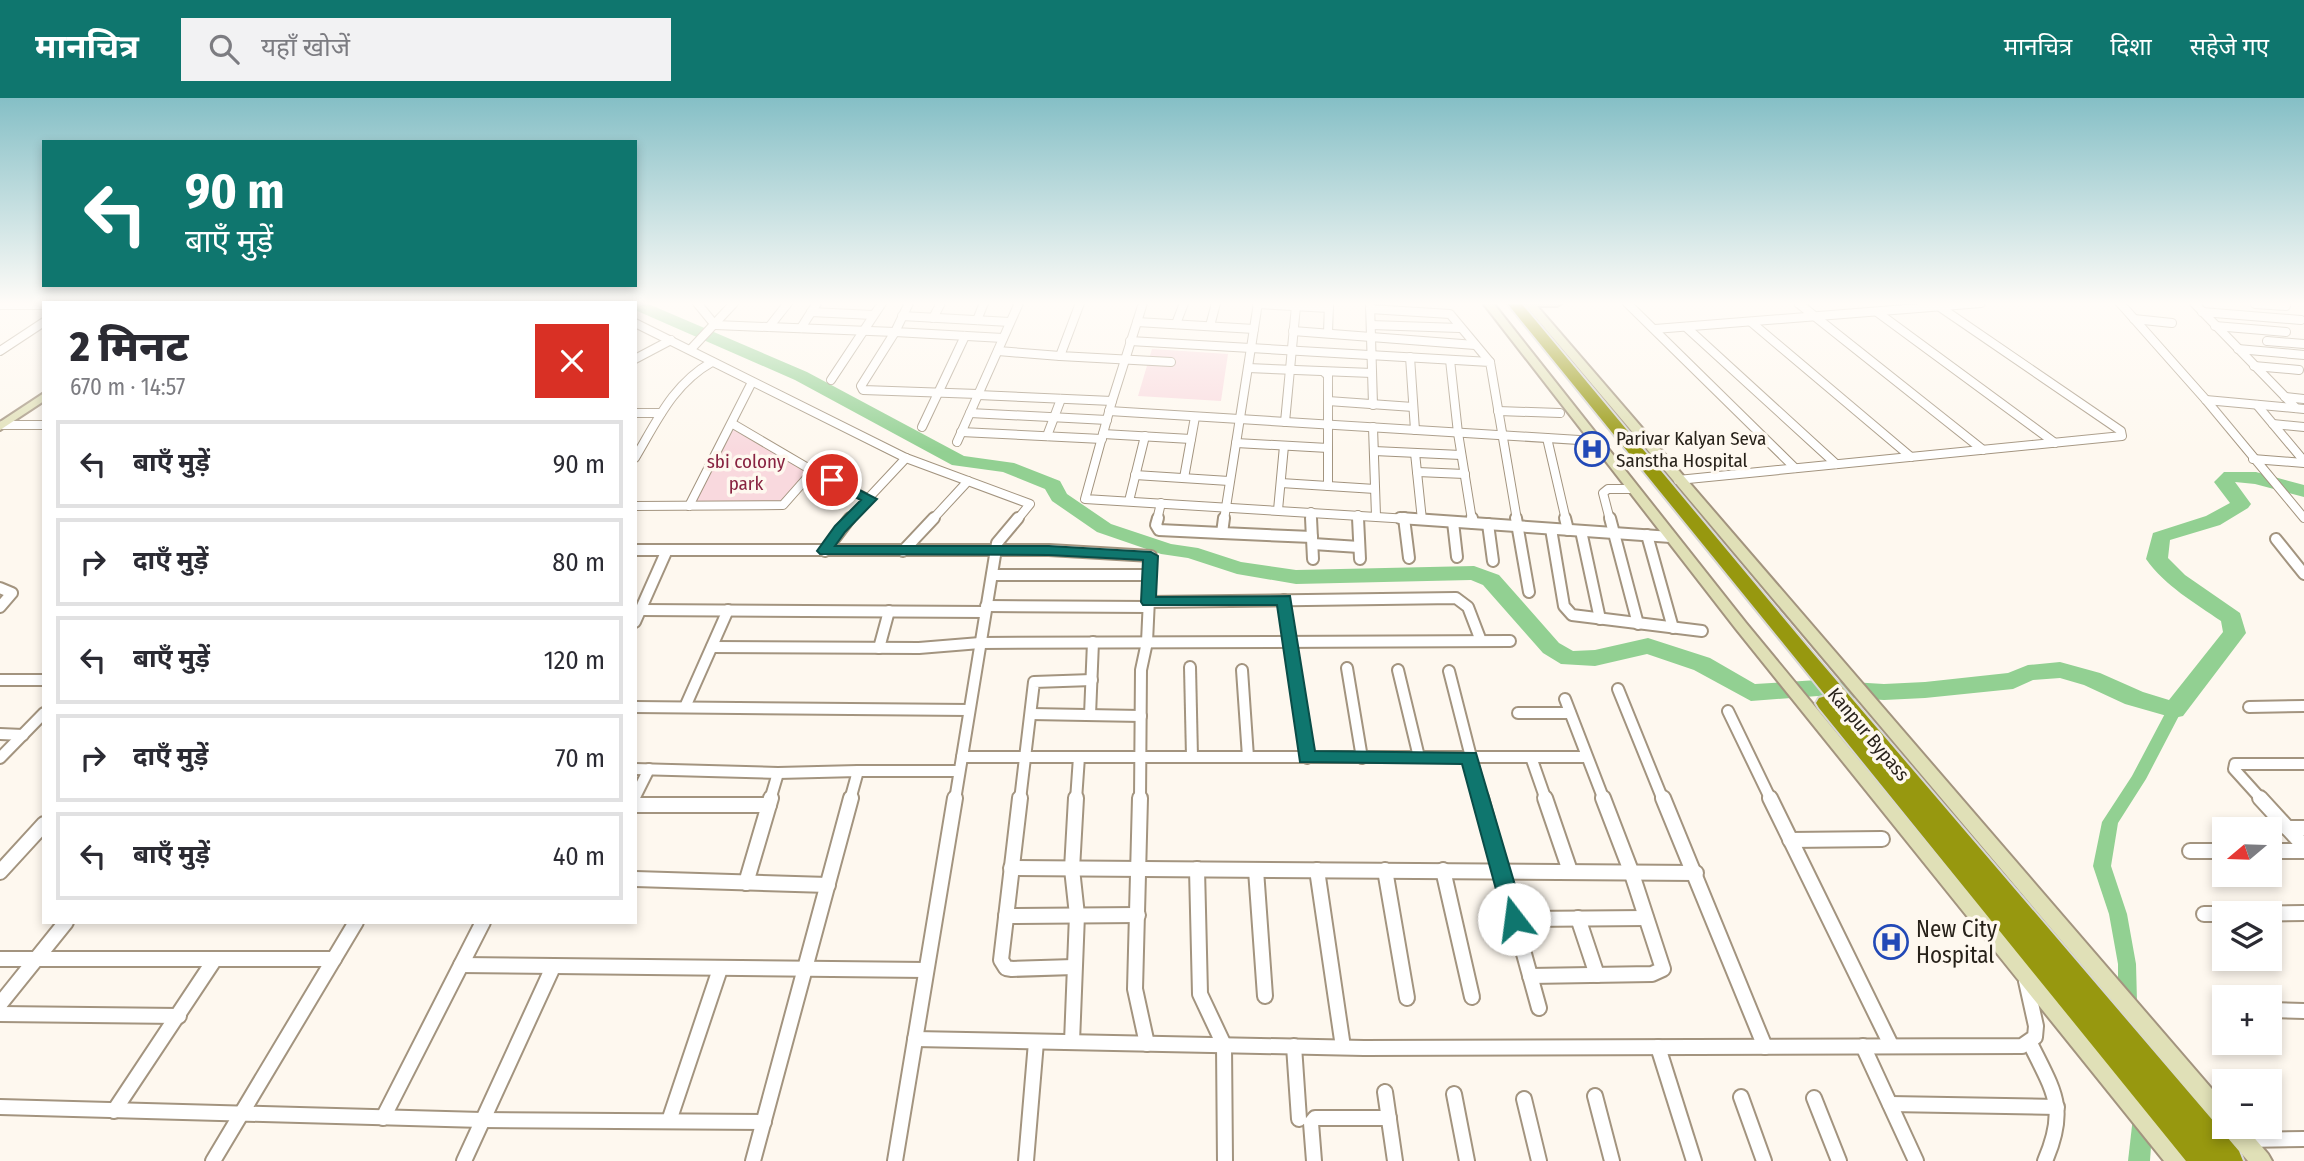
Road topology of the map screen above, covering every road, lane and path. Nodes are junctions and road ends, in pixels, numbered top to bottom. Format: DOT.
graph roads {
  1 [pos="697,353"];
  2 [pos="849,353"];
  3 [pos="883,353"];
  4 [pos="957,353"];
  5 [pos="997,353"];
  6 [pos="1018,353"];
  7 [pos="1061,353"];
  8 [pos="1126,353"];
  9 [pos="1250,353"];
  10 [pos="1291,353"];
  11 [pos="1333,353"];
  12 [pos="1482,353"];
  13 [pos="1526,353"];
  14 [pos="1542,353"];
  15 [pos="1561,353"];
  16 [pos="1566,353"];
  17 [pos="1679,353"];
  18 [pos="1714,353"];
  19 [pos="1787,353"];
  20 [pos="1859,353"];
  21 [pos="1932,353"];
  22 [pos="2005,353"];
  23 [pos="2164,353"];
  24 [pos="2241,353"];
  25 [pos="2274,353"];
  26 [pos="2278,353"];
  27 [pos="1371,355"];
  28 [pos="2304,355"];
  29 [pos="1060,356"];
  30 [pos="1409,358"];
  31 [pos="1124,359"];
  32 [pos="1450,360"];
  33 [pos="712,362"];
  34 [pos="1171,362"];
  35 [pos="1490,362"];
  36 [pos="2254,366"];
  37 [pos="1248,368"];
  38 [pos="1289,371"];
  39 [pos="1325,373"];
  40 [pos="1372,373"];
  41 [pos="2302,373"];
  42 [pos="831,380"];
  43 [pos="752,382"];
  44 [pos="42,388"];
  45 [pos="938,393"];
  46 [pos="978,394"];
  47 [pos="42,397"];
  48 [pos="2285,397"];
  49 [pos="1061,399"];
  50 [pos="2304,399"];
  51 [pos="2206,400"];
  52 [pos="1328,401"];
  53 [pos="1373,405"];
  54 [pos="2257,405"];
  55 [pos="1413,407"];
  56 [pos="2300,409"];
  57 [pos="1109,411"];
  58 [pos="1498,411"];
  59 [pos="637,413"];
  60 [pos="970,413"];
  61 [pos="661,414"];
  62 [pos="1560,414"];
  63 [pos="1195,416"];
  64 [pos="1055,417"];
  65 [pos="1240,419"];
  66 [pos="1285,422"];
  67 [pos="1,423"];
  68 [pos="733,424"];
  69 [pos="2273,424"];
  70 [pos="42,425"];
  71 [pos="1329,425"];
  72 [pos="922,426"];
  73 [pos="1373,427"];
  74 [pos="2304,427"];
  75 [pos="1415,430"];
  76 [pos="961,432"];
  77 [pos="1458,433"];
  78 [pos="1501,435"];
  79 [pos="1048,436"];
  80 [pos="1103,436"];
  81 [pos="1145,436"];
  82 [pos="1547,438"];
  83 [pos="1191,439"];
  84 [pos="1595,441"];
  85 [pos="957,442"];
  86 [pos="1236,443"];
  87 [pos="2055,443"];
  88 [pos="1284,446"];
  89 [pos="1328,448"];
  90 [pos="638,449"];
  91 [pos="1983,450"];
  92 [pos="1374,452"];
  93 [pos="1415,453"];
  94 [pos="1461,455"];
  95 [pos="1911,457"];
  96 [pos="906,458"];
  97 [pos="2253,459"];
  98 [pos="2304,462"];
  99 [pos="1836,464"];
  100 [pos="1795,468"];
  101 [pos="813,471"];
  102 [pos="1417,472"];
  103 [pos="1465,474"];
  104 [pos="1135,475"];
  105 [pos="1184,478"];
  106 [pos="1678,480"];
  107 [pos="968,481"];
  108 [pos="1229,481"];
  109 [pos="1281,483"];
  110 [pos="1328,486"];
  111 [pos="1375,489"];
  112 [pos="1633,489"];
  113 [pos="870,499"];
  114 [pos="1129,501"];
  115 [pos="1161,503"];
  116 [pos="637,506"];
  117 [pos="689,506"];
  118 [pos="1226,506"];
  119 [pos="1278,510"];
  120 [pos="1311,512"];
  121 [pos="1358,515"];
  122 [pos="1376,516"];
  123 [pos="1404,518"];
  124 [pos="2304,518"];
  125 [pos="1422,520"];
  126 [pos="1453,522"];
  127 [pos="1473,523"];
  128 [pos="1488,524"];
  129 [pos="1519,526"];
  130 [pos="1551,529"];
  131 [pos="1568,530"];
  132 [pos="1581,531"];
  133 [pos="1222,533"];
  134 [pos="1614,533"];
  135 [pos="1647,536"];
  136 [pos="1671,537"];
  137 [pos="2276,539"];
  138 [pos="1312,541"];
  139 [pos="1359,547"];
  140 [pos="637,550"];
  141 [pos="667,550"];
  142 [pos="995,550"];
  143 [pos="825,551"];
  144 [pos="903,551"];
  145 [pos="1457,557"];
  146 [pos="1409,558"];
  147 [pos="1313,559"];
  148 [pos="1360,559"];
  149 [pos="1493,561"];
  150 [pos="2304,574"];
  151 [pos="992,575"];
  152 [pos="1149,575"];
  153 [pos="0,588"];
  154 [pos="1529,592"];
  155 [pos="1284,600"];
  156 [pos="1149,604"];
  157 [pos="0,607"];
  158 [pos="986,609"];
  159 [pos="642,610"];
  160 [pos="728,610"];
  161 [pos="889,611"];
  162 [pos="637,619"];
  163 [pos="1600,620"];
  164 [pos="1638,624"];
  165 [pos="1673,628"];
  166 [pos="1702,631"];
  167 [pos="1481,641"];
  168 [pos="1510,641"];
  169 [pos="1093,642"];
  170 [pos="1147,642"];
  171 [pos="1291,642"];
  172 [pos="980,643"];
  173 [pos="712,647"];
  174 [pos="879,648"];
  175 [pos="1190,667"];
  176 [pos="1347,668"];
  177 [pos="1242,670"];
  178 [pos="1398,670"];
  179 [pos="1450,671"];
  180 [pos="0,680"];
  181 [pos="42,680"];
  182 [pos="1092,680"];
  183 [pos="1618,689"];
  184 [pos="1565,699"];
  185 [pos="637,706"];
  186 [pos="2304,706"];
  187 [pos="685,707"];
  188 [pos="2249,707"];
  189 [pos="969,710"];
  190 [pos="1728,711"];
  191 [pos="1518,713"];
  192 [pos="1570,713"];
  193 [pos="1031,714"];
  194 [pos="42,715"];
  195 [pos="1090,715"];
  196 [pos="1141,716"];
  197 [pos="0,734"];
  198 [pos="23,735"];
  199 [pos="962,757"];
  200 [pos="1026,757"];
  201 [pos="1079,757"];
  202 [pos="1140,757"];
  203 [pos="1192,757"];
  204 [pos="1248,757"];
  205 [pos="1419,757"];
  206 [pos="1470,757"];
  207 [pos="1531,757"];
  208 [pos="1586,757"];
  209 [pos="0,758"];
  210 [pos="1307,758"];
  211 [pos="1362,758"];
  212 [pos="2304,764"];
  213 [pos="642,769"];
  214 [pos="858,771"];
  215 [pos="959,771"];
  216 [pos="778,773"];
  217 [pos="637,789"];
  218 [pos="637,805"];
  219 [pos="769,805"];
  220 [pos="42,826"];
  221 [pos="2287,828"];
  222 [pos="2304,828"];
  223 [pos="1882,839"];
  224 [pos="1790,840"];
  225 [pos="2304,849"];
  226 [pos="2282,850"];
  227 [pos="2190,851"];
  228 [pos="2212,851"];
  229 [pos="1011,869"];
  230 [pos="1072,869"];
  231 [pos="1140,869"];
  232 [pos="1197,869"];
  233 [pos="1256,870"];
  234 [pos="1317,870"];
  235 [pos="1385,870"];
  236 [pos="1443,870"];
  237 [pos="1501,871"];
  238 [pos="1570,871"];
  239 [pos="1631,871"];
  240 [pos="0,872"];
  241 [pos="1696,873"];
  242 [pos="637,879"];
  243 [pos="746,883"];
  244 [pos="828,885"];
  245 [pos="2282,913"];
  246 [pos="2304,913"];
  247 [pos="2204,914"];
  248 [pos="2212,914"];
  249 [pos="1077,915"];
  250 [pos="1138,915"];
  251 [pos="1006,916"];
  252 [pos="1578,918"];
  253 [pos="1646,918"];
  254 [pos="1514,919"];
  255 [pos="64,924"];
  256 [pos="355,924"];
  257 [pos="482,924"];
  258 [pos="0,958"];
  259 [pos="36,958"];
  260 [pos="215,959"];
  261 [pos="334,959"];
  262 [pos="461,965"];
  263 [pos="552,967"];
  264 [pos="1074,967"];
  265 [pos="720,969"];
  266 [pos="805,970"];
  267 [pos="926,970"];
  268 [pos="1597,975"];
  269 [pos="1530,976"];
  270 [pos="2024,976"];
  271 [pos="1265,996"];
  272 [pos="1472,997"];
  273 [pos="1407,998"];
  274 [pos="0,1003"];
  275 [pos="1539,1008"];
  276 [pos="2282,1010"];
  277 [pos="2304,1011"];
  278 [pos="0,1014"];
  279 [pos="179,1016"];
  280 [pos="915,1040"];
  281 [pos="1036,1042"];
  282 [pos="1072,1042"];
  283 [pos="2029,1043"];
  284 [pos="1147,1044"];
  285 [pos="1224,1045"];
  286 [pos="1891,1045"];
  287 [pos="1294,1046"];
  288 [pos="1863,1046"];
  289 [pos="1343,1047"];
  290 [pos="1658,1047"];
  291 [pos="1766,1047"];
  292 [pos="1385,1092"];
  293 [pos="1454,1094"];
  294 [pos="1595,1096"];
  295 [pos="1741,1097"];
  296 [pos="1814,1098"];
  297 [pos="1524,1099"];
  298 [pos="1890,1104"];
  299 [pos="2212,1104"];
  300 [pos="0,1107"];
  301 [pos="2057,1107"];
  302 [pos="114,1111"];
  303 [pos="240,1115"];
  304 [pos="383,1118"];
  305 [pos="1389,1118"];
  306 [pos="1299,1119"];
  307 [pos="482,1120"];
  308 [pos="669,1121"];
  309 [pos="764,1122"];
  310 [pos="2282,1137"];
  311 [pos="2242,1139"];
  312 [pos="2304,1139"];
  313 [pos="213,1161"];
  314 [pos="464,1161"];
  315 [pos="754,1161"];
  316 [pos="895,1161"];
  317 [pos="1026,1161"];
  318 [pos="1225,1161"];
  319 [pos="1314,1161"];
  320 [pos="1395,1161"];
  321 [pos="1467,1161"];
  322 [pos="1539,1161"];
  323 [pos="1612,1161"];
  324 [pos="1694,1161"];
  325 [pos="1764,1161"];
  326 [pos="1839,1161"];
  327 [pos="1916,1161"];
  328 [pos="2045,1161"];
  329 [pos="2177,1161"];
  330 [pos="2204,1161"];
  331 [pos="2229,1161"];
  332 [pos="2261,1161"];
  1 -- 33 [label="street"];
  2 -- 42 [label="street"];
  3 -- 45 [label="street"];
  4 -- 45 [label="street"];
  5 -- 46 [label="street"];
  6 -- 29 [label="street"];
  7 -- 29 [label="street"];
  8 -- 31 [label="street"];
  9 -- 37 [label="street"];
  10 -- 38 [label="street"];
  11 -- 27 [label="street"];
  12 -- 35 [label="street"];
  13 -- 84 [label="main road"];
  14 -- 330 [label="highway, Kanpur Bypass"];
  15 -- 331 [label="highway, Kanpur Bypass"];
  16 -- 106 [label="main road"];
  17 -- 100 [label="street"];
  18 -- 99 [label="street"];
  19 -- 95 [label="street"];
  20 -- 91 [label="street"];
  21 -- 87 [label="street"];
  22 -- 87 [label="street"];
  23 -- 51 [label="street"];
  24 -- 36 [label="street"];
  25 -- 26 [label="street"];
  26 -- 28 [label="street"];
  27 -- 30 [label="street"];
  27 -- 40 [label="street"];
  29 -- 31 [label="street"];
  30 -- 32 [label="street"];
  30 -- 55 [label="street"];
  31 -- 34 [label="street"];
  31 -- 57 [label="street"];
  32 -- 35 [label="street"];
  32 -- 77 [label="street"];
  33 -- 43 [label="street"];
  33 -- 61 [label="street"];
  35 -- 58 [label="street"];
  36 -- 41 [label="street"];
  36 -- 48 [label="street"];
  37 -- 38 [label="street"];
  37 -- 65 [label="street"];
  38 -- 39 [label="street"];
  38 -- 66 [label="street"];
  39 -- 40 [label="street"];
  39 -- 52 [label="street"];
  40 -- 53 [label="street"];
  43 -- 68 [label="street"];
  43 -- 96 [label="street"];
  44 -- 67 [label="main road"];
  45 -- 46 [label="street"];
  45 -- 72 [label="street"];
  46 -- 49 [label="street"];
  46 -- 60 [label="street"];
  47 -- 67 [label="main road"];
  48 -- 50 [label="street"];
  48 -- 56 [label="street"];
  49 -- 57 [label="street"];
  49 -- 64 [label="street"];
  51 -- 54 [label="street"];
  51 -- 97 [label="street"];
  52 -- 53 [label="street"];
  52 -- 71 [label="street"];
  53 -- 55 [label="street"];
  54 -- 56 [label="street"];
  54 -- 69 [label="street"];
  55 -- 75 [label="street"];
  57 -- 63 [label="street"];
  57 -- 64 [label="street"];
  57 -- 80 [label="street"];
  58 -- 62 [label="street"];
  58 -- 78 [label="street"];
  59 -- 61 [label="street"];
  60 -- 64 [label="street"];
  60 -- 76 [label="street"];
  61 -- 90 [label="street"];
  63 -- 65 [label="street"];
  63 -- 83 [label="street"];
  64 -- 79 [label="street"];
  65 -- 66 [label="street"];
  65 -- 86 [label="street"];
  66 -- 71 [label="street"];
  67 -- 70 [label="street"];
  68 -- 101 [label="street"];
  68 -- 117 [label="street"];
  69 -- 74 [label="street"];
  69 -- 98 [label="street"];
  71 -- 73 [label="street"];
  71 -- 89 [label="street"];
  73 -- 75 [label="street"];
  73 -- 92 [label="street"];
  75 -- 77 [label="street"];
  76 -- 79 [label="street"];
  76 -- 85 [label="street"];
  77 -- 78 [label="street"];
  77 -- 94 [label="street"];
  78 -- 82 [label="street"];
  78 -- 129 [label="street"];
  79 -- 80 [label="street"];
  80 -- 81 [label="street"];
  80 -- 114 [label="street"];
  81 -- 83 [label="street"];
  81 -- 104 [label="street"];
  82 -- 84 [label="street"];
  82 -- 131 [label="street"];
  83 -- 105 [label="street"];
  84 -- 112 [label="main road"];
  86 -- 88 [label="street"];
  86 -- 108 [label="street"];
  87 -- 91 [label="street"];
  88 -- 89 [label="street"];
  88 -- 109 [label="street"];
  89 -- 110 [label="street"];
  91 -- 95 [label="street"];
  92 -- 93 [label="street"];
  92 -- 111 [label="street"];
  93 -- 94 [label="street"];
  93 -- 102 [label="street"];
  94 -- 103 [label="street"];
  95 -- 99 [label="street"];
  96 -- 107 [label="street"];
  96 -- 113 [label="street"];
  97 -- 98 [label="street"];
  97 -- 124 [label="street"];
  99 -- 100 [label="street"];
  100 -- 106 [label="street"];
  101 -- 113 [label="street"];
  101 -- 117 [label="street"];
  102 -- 103 [label="street"];
  102 -- 125 [label="street"];
  103 -- 127 [label="street"];
  104 -- 105 [label="street"];
  104 -- 114 [label="street"];
  105 -- 108 [label="street"];
  106 -- 299 [label="main road"];
  107 -- 142 [label="street"];
  107 -- 144 [label="street"];
  108 -- 118 [label="street"];
  109 -- 110 [label="street"];
  109 -- 119 [label="street"];
  110 -- 111 [label="street"];
  111 -- 122 [label="street"];
  112 -- 134 [label="street"];
  112 -- 136 [label="main road"];
  113 -- 143 [label="street"];
  114 -- 115 [label="street"];
  115 -- 118 [label="street"];
  115 -- 133 [label="street"];
  116 -- 117 [label="street"];
  118 -- 119 [label="street"];
  118 -- 133 [label="street"];
  119 -- 120 [label="street"];
  120 -- 121 [label="street"];
  120 -- 138 [label="street"];
  121 -- 122 [label="street"];
  121 -- 139 [label="street"];
  122 -- 123 [label="street"];
  123 -- 125 [label="street"];
  123 -- 146 [label="street"];
  125 -- 126 [label="street"];
  126 -- 127 [label="street"];
  126 -- 145 [label="street"];
  127 -- 128 [label="street"];
  128 -- 129 [label="street"];
  128 -- 149 [label="street"];
  129 -- 130 [label="street"];
  129 -- 154 [label="street"];
  130 -- 131 [label="street"];
  130 -- 163 [label="street"];
  131 -- 132 [label="street"];
  132 -- 134 [label="street"];
  132 -- 163 [label="street"];
  133 -- 138 [label="street"];
  134 -- 135 [label="street"];
  134 -- 164 [label="street"];
  135 -- 136 [label="street"];
  135 -- 165 [label="street"];
  136 -- 270 [label="main road"];
  137 -- 150 [label="street"];
  138 -- 139 [label="street"];
  138 -- 147 [label="street"];
  139 -- 148 [label="street"];
  140 -- 141 [label="street"];
  141 -- 143 [label="street"];
  141 -- 159 [label="street"];
  142 -- 144 [label="street"];
  142 -- 151 [label="street"];
  142 -- 152 [label="street"];
  143 -- 144 [label="street"];
  151 -- 152 [label="street"];
  151 -- 158 [label="street"];
  152 -- 156 [label="street"];
  153 -- 157 [label="street"];
  155 -- 156 [label="street"];
  155 -- 167 [label="street"];
  155 -- 171 [label="street"];
  156 -- 158 [label="street"];
  156 -- 170 [label="street"];
  158 -- 161 [label="street"];
  158 -- 172 [label="street"];
  159 -- 160 [label="street"];
  159 -- 162 [label="street"];
  160 -- 161 [label="street"];
  160 -- 173 [label="street"];
  161 -- 174 [label="street"];
  163 -- 164 [label="street"];
  164 -- 165 [label="street"];
  165 -- 166 [label="street"];
  167 -- 168 [label="street"];
  167 -- 171 [label="street"];
  169 -- 170 [label="street"];
  169 -- 172 [label="street"];
  169 -- 182 [label="street"];
  170 -- 171 [label="street"];
  170 -- 196 [label="street"];
  171 -- 210 [label="street"];
  172 -- 174 [label="street"];
  172 -- 189 [label="street"];
  173 -- 174 [label="street"];
  173 -- 187 [label="street"];
  175 -- 203 [label="street"];
  176 -- 211 [label="street"];
  177 -- 204 [label="street"];
  178 -- 205 [label="street"];
  179 -- 206 [label="street"];
  180 -- 181 [label="street"];
  182 -- 193 [label="street"];
  182 -- 195 [label="street"];
  183 -- 241 [label="street"];
  184 -- 192 [label="street"];
  185 -- 187 [label="street"];
  186 -- 188 [label="street"];
  187 -- 189 [label="street"];
  189 -- 199 [label="street"];
  190 -- 224 [label="street"];
  191 -- 192 [label="street"];
  192 -- 208 [label="street"];
  193 -- 195 [label="street"];
  193 -- 200 [label="street"];
  194 -- 198 [label="street"];
  195 -- 196 [label="street"];
  196 -- 202 [label="street"];
  197 -- 198 [label="street"];
  198 -- 209 [label="street"];
  199 -- 200 [label="street"];
  199 -- 215 [label="street"];
  200 -- 201 [label="street"];
  200 -- 229 [label="street"];
  201 -- 202 [label="street"];
  201 -- 230 [label="street"];
  202 -- 203 [label="street"];
  202 -- 231 [label="street"];
  203 -- 204 [label="street"];
  204 -- 210 [label="street"];
  205 -- 206 [label="street"];
  205 -- 211 [label="street"];
  206 -- 207 [label="street"];
  206 -- 237 [label="street"];
  207 -- 208 [label="street"];
  207 -- 238 [label="street"];
  208 -- 239 [label="street"];
  210 -- 211 [label="street"];
  212 -- 221 [label="street"];
  213 -- 216 [label="street"];
  213 -- 217 [label="street"];
  214 -- 215 [label="street"];
  214 -- 216 [label="street"];
  214 -- 244 [label="street"];
  215 -- 267 [label="street"];
  216 -- 219 [label="street"];
  218 -- 219 [label="street"];
  219 -- 243 [label="street"];
  220 -- 240 [label="street"];
  221 -- 222 [label="street"];
  221 -- 225 [label="street"];
  223 -- 224 [label="street"];
  224 -- 286 [label="street"];
  225 -- 226 [label="street"];
  227 -- 228 [label="street"];
  229 -- 230 [label="street"];
  229 -- 251 [label="street"];
  230 -- 231 [label="street"];
  230 -- 249 [label="street"];
  231 -- 232 [label="street"];
  231 -- 250 [label="street"];
  232 -- 233 [label="street"];
  232 -- 285 [label="street"];
  233 -- 234 [label="street"];
  233 -- 271 [label="street"];
  234 -- 235 [label="street"];
  234 -- 289 [label="street"];
  235 -- 236 [label="street"];
  235 -- 273 [label="street"];
  236 -- 237 [label="street"];
  236 -- 272 [label="street"];
  237 -- 238 [label="street"];
  237 -- 254 [label="street"];
  238 -- 239 [label="street"];
  239 -- 241 [label="street"];
  239 -- 253 [label="street"];
  241 -- 291 [label="street"];
  242 -- 243 [label="street"];
  243 -- 244 [label="street"];
  244 -- 266 [label="street"];
  245 -- 246 [label="street"];
  247 -- 248 [label="street"];
  249 -- 250 [label="street"];
  249 -- 251 [label="street"];
  249 -- 264 [label="street"];
  250 -- 284 [label="street"];
  251 -- 264 [label="street"];
  252 -- 253 [label="street"];
  252 -- 254 [label="street"];
  252 -- 268 [label="street"];
  253 -- 268 [label="street"];
  254 -- 269 [label="street"];
  255 -- 259 [label="street"];
  256 -- 261 [label="street"];
  257 -- 262 [label="street"];
  258 -- 259 [label="street"];
  259 -- 260 [label="street"];
  259 -- 274 [label="street"];
  260 -- 261 [label="street"];
  260 -- 279 [label="street"];
  261 -- 303 [label="street"];
  262 -- 263 [label="street"];
  262 -- 304 [label="street"];
  263 -- 265 [label="street"];
  263 -- 307 [label="street"];
  264 -- 282 [label="street"];
  265 -- 266 [label="street"];
  265 -- 308 [label="street"];
  266 -- 267 [label="street"];
  266 -- 309 [label="street"];
  267 -- 280 [label="street"];
  268 -- 269 [label="street"];
  269 -- 275 [label="street"];
  270 -- 283 [label="street"];
  270 -- 329 [label="main road"];
  276 -- 277 [label="street"];
  278 -- 279 [label="street"];
  279 -- 302 [label="street"];
  280 -- 281 [label="street"];
  280 -- 316 [label="street"];
  281 -- 282 [label="street"];
  281 -- 317 [label="street"];
  282 -- 284 [label="street"];
  283 -- 286 [label="street"];
  283 -- 301 [label="street"];
  284 -- 285 [label="street"];
  285 -- 287 [label="street"];
  285 -- 318 [label="street"];
  286 -- 288 [label="street"];
  287 -- 289 [label="street"];
  287 -- 306 [label="street"];
  288 -- 291 [label="street"];
  288 -- 298 [label="street"];
  289 -- 290 [label="street"];
  290 -- 291 [label="street"];
  290 -- 324 [label="street"];
  292 -- 305 [label="street"];
  293 -- 321 [label="street"];
  294 -- 323 [label="street"];
  295 -- 325 [label="street"];
  296 -- 326 [label="street"];
  297 -- 322 [label="street"];
  298 -- 301 [label="street"];
  298 -- 327 [label="street"];
  300 -- 302 [label="street"];
  301 -- 328 [label="street"];
  302 -- 303 [label="street"];
  303 -- 304 [label="street"];
  303 -- 313 [label="street"];
  304 -- 307 [label="street"];
  305 -- 319 [label="street"];
  305 -- 320 [label="street"];
  307 -- 308 [label="street"];
  307 -- 314 [label="street"];
  308 -- 309 [label="street"];
  309 -- 315 [label="street"];
  310 -- 312 [label="street"];
  311 -- 332 [label="main road"];
}
